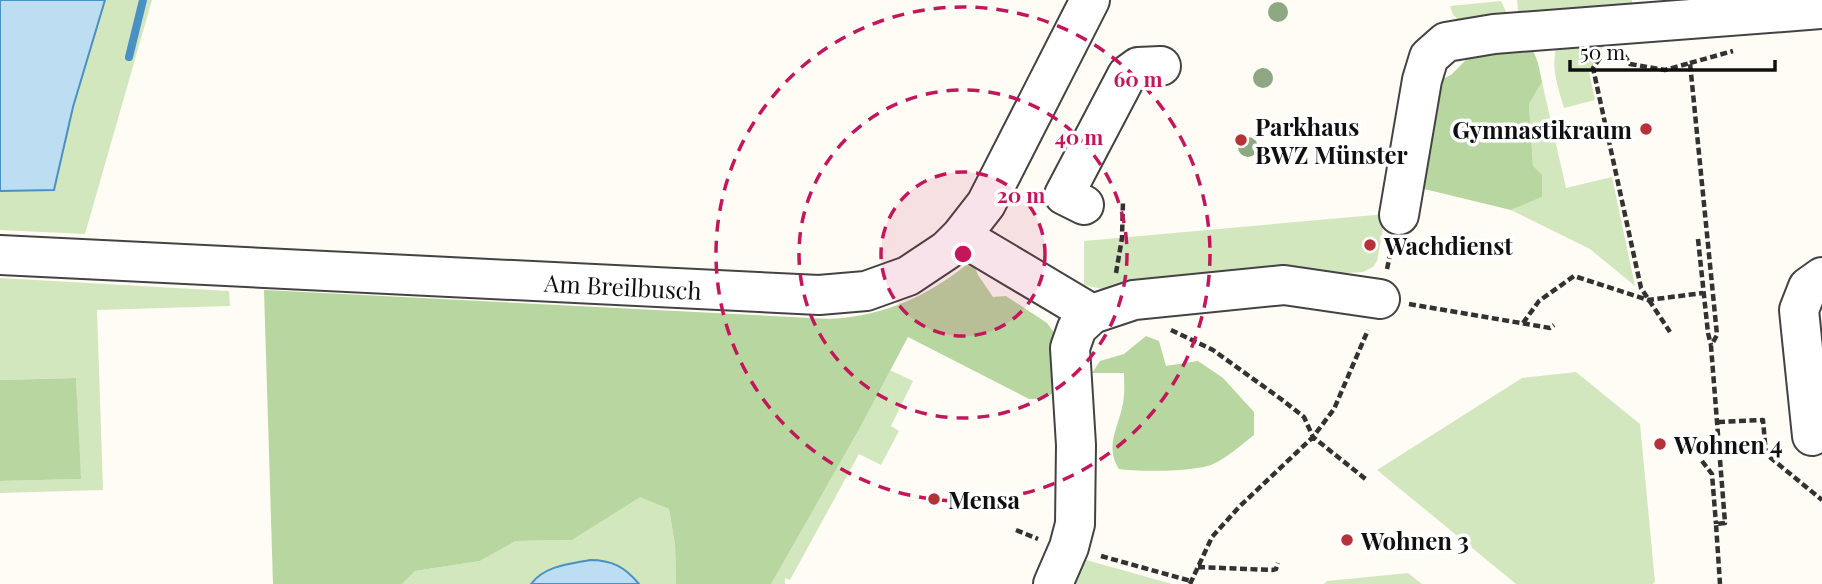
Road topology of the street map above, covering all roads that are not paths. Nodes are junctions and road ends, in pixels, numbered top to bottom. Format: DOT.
graph roads {
  1 [pos="1090,0"];
  2 [pos="1822,9"];
  3 [pos="1161,66"];
  4 [pos="1084,205"];
  5 [pos="1399,215"];
  6 [pos="961,236"];
  7 [pos="0,255"];
  8 [pos="1822,277"];
  9 [pos="1380,299"];
  10 [pos="1102,309"];
  11 [pos="1812,436"];
  12 [pos="1053,584"];
  1 -- 6 [label="street, Am Breilbusch"];
  2 -- 5 [label="street"];
  3 -- 4 [label="street"];
  6 -- 7 [label="street, Am Breilbusch"];
  6 -- 10 [label="street"];
  8 -- 11 [label="street"];
  9 -- 10 [label="street"];
  10 -- 12 [label="street"];
}
